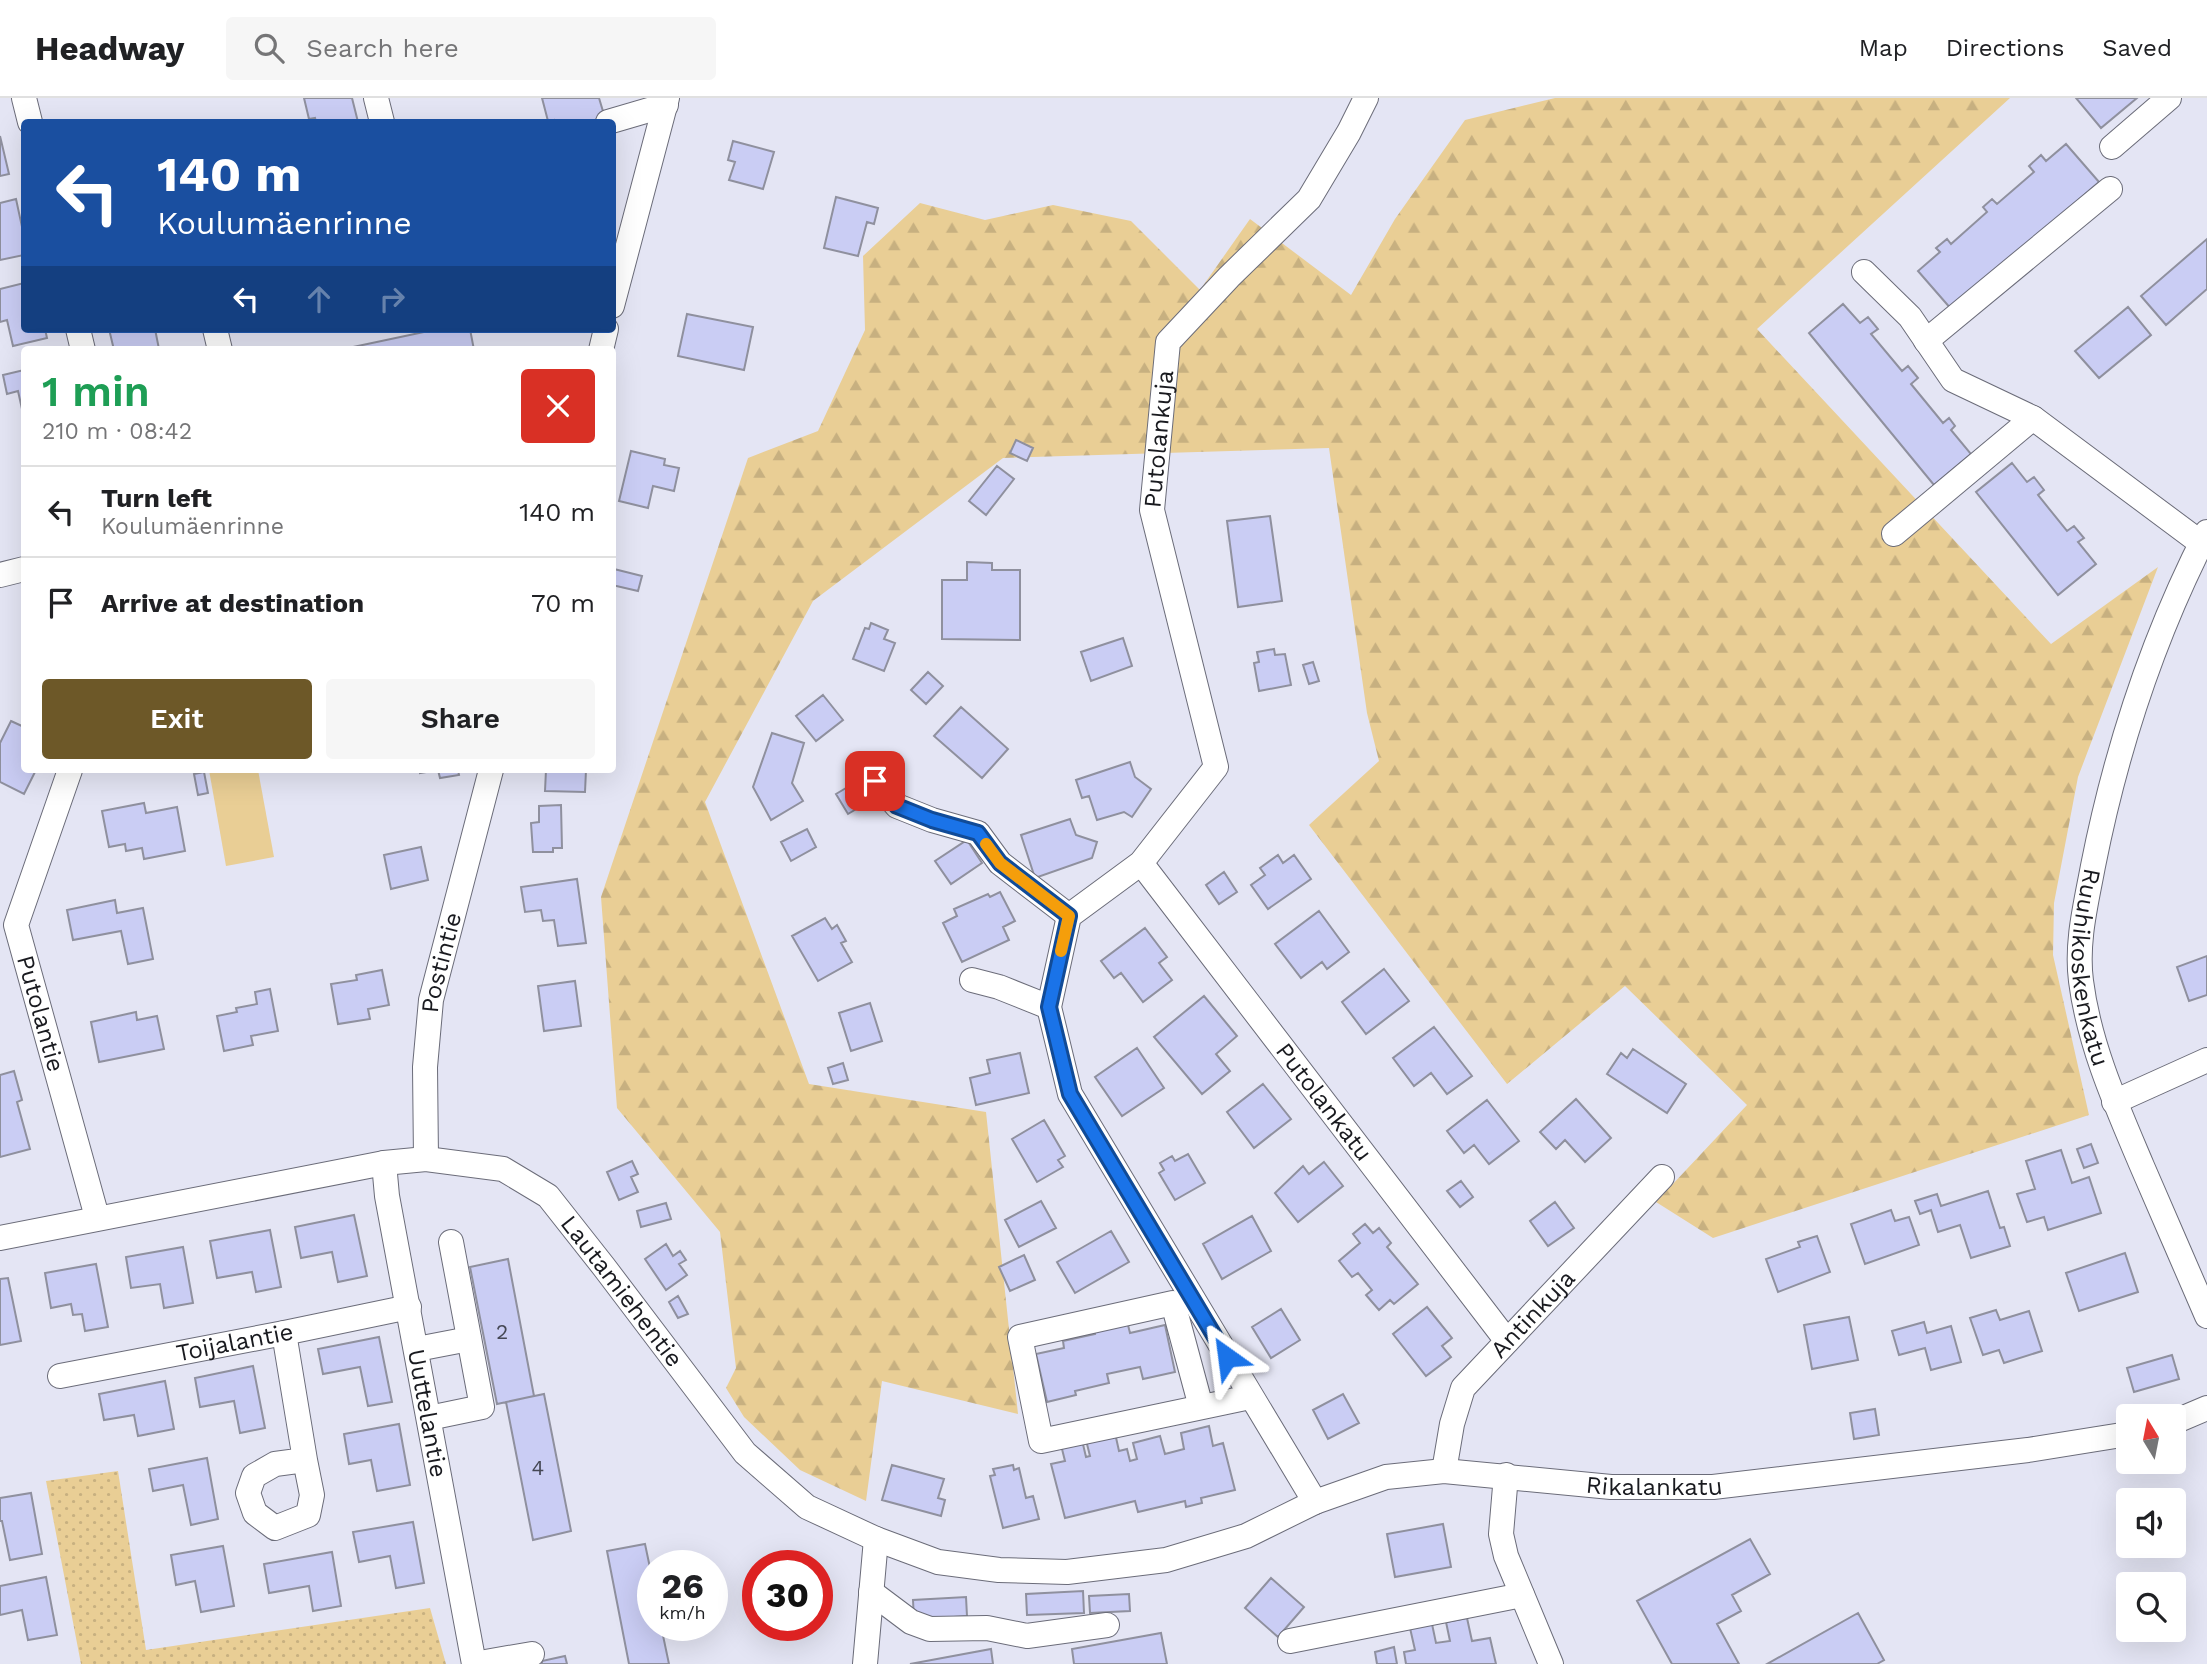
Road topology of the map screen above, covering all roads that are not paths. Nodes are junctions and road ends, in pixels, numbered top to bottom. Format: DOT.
graph roads {
  1 [pos="24,98"];
  2 [pos="376,98"];
  3 [pos="1366,98"];
  4 [pos="2169,98"];
  5 [pos="666,102"];
  6 [pos="29,119"];
  7 [pos="381,119"];
  8 [pos="616,119"];
  9 [pos="2112,147"];
  10 [pos="2110,190"];
  11 [pos="1864,272"];
  12 [pos="616,291"];
  13 [pos="1926,341"];
  14 [pos="2033,418"];
  15 [pos="1894,534"];
  16 [pos="2204,537"];
  17 [pos="21,570"];
  18 [pos="0,575"];
  19 [pos="70,773"];
  20 [pos="490,773"];
  21 [pos="875,781"];
  22 [pos="1141,863"];
  23 [pos="1069,916"];
  24 [pos="972,980"];
  25 [pos="1049,1007"];
  26 [pos="2207,1060"];
  27 [pos="2114,1102"];
  28 [pos="426,1159"];
  29 [pos="384,1163"];
  30 [pos="1662,1177"];
  31 [pos="97,1217"];
  32 [pos="0,1238"];
  33 [pos="451,1242"];
  34 [pos="409,1307"];
  35 [pos="2207,1316"];
  36 [pos="284,1333"];
  37 [pos="469,1339"];
  38 [pos="1507,1341"];
  39 [pos="416,1349"];
  40 [pos="60,1376"];
  41 [pos="1251,1396"];
  42 [pos="1201,1407"];
  43 [pos="2207,1408"];
  44 [pos="2186,1417"];
  45 [pos="429,1418"];
  46 [pos="2116,1436"];
  47 [pos="305,1460"];
  48 [pos="1444,1471"];
  49 [pos="1506,1475"];
  50 [pos="1315,1502"];
  51 [pos="876,1539"];
  52 [pos="1193,1552"];
  53 [pos="871,1592"];
  54 [pos="1522,1595"];
  55 [pos="1107,1625"];
  56 [pos="1290,1641"];
  57 [pos="532,1654"];
  58 [pos="474,1664"];
  59 [pos="864,1664"];
  60 [pos="1551,1664"];
  1 -- 6 [label="street"];
  2 -- 7 [label="street"];
  3 -- 22 [label="street, Putolankuja"];
  4 -- 9 [label="street"];
  5 -- 8 [label="street"];
  5 -- 12 [label="street"];
  10 -- 13 [label="street"];
  11 -- 13 [label="street"];
  13 -- 14 [label="street"];
  14 -- 15 [label="street"];
  14 -- 16 [label="street"];
  16 -- 27 [label="street, Ruuhikoskenkatu"];
  17 -- 18 [label="street"];
  19 -- 31 [label="street, Putolantie"];
  20 -- 28 [label="street, Postintie"];
  21 -- 23 [label="street"];
  22 -- 23 [label="street"];
  22 -- 38 [label="street, Putolankatu"];
  23 -- 25 [label="street"];
  24 -- 25 [label="street"];
  25 -- 41 [label="street"];
  26 -- 27 [label="street"];
  27 -- 35 [label="street, Ruuhikoskenkatu"];
  28 -- 29 [label="street, Lautamiehentie"];
  28 -- 51 [label="street, Lautamiehentie"];
  29 -- 31 [label="street, Lautamiehentie"];
  29 -- 34 [label="street, Uuttelantie"];
  30 -- 38 [label="street, Antinkuja"];
  31 -- 32 [label="street, Lautamiehentie"];
  33 -- 37 [label="street"];
  34 -- 36 [label="street, Toijalantie"];
  34 -- 39 [label="street, Uuttelantie"];
  36 -- 40 [label="street, Toijalantie"];
  36 -- 47 [label="street"];
  37 -- 39 [label="street"];
  37 -- 45 [label="street"];
  38 -- 48 [label="street, Antinkuja"];
  39 -- 45 [label="street, Uuttelantie"];
  41 -- 42 [label="street"];
  41 -- 50 [label="street"];
  42 -- 42 [label="street"];
  43 -- 44 [label="street"];
  45 -- 58 [label="street, Uuttelantie"];
  46 -- 49 [label="street, Rikalankatu"];
  48 -- 49 [label="street, Rikalankatu"];
  48 -- 50 [label="street, Rikalankatu"];
  49 -- 54 [label="street"];
  50 -- 52 [label="street, Rikalankatu"];
  51 -- 52 [label="street, Lautamiehentie"];
  51 -- 53 [label="street"];
  53 -- 55 [label="street"];
  53 -- 59 [label="street"];
  54 -- 56 [label="street"];
  54 -- 60 [label="street"];
  57 -- 58 [label="street"];
}
